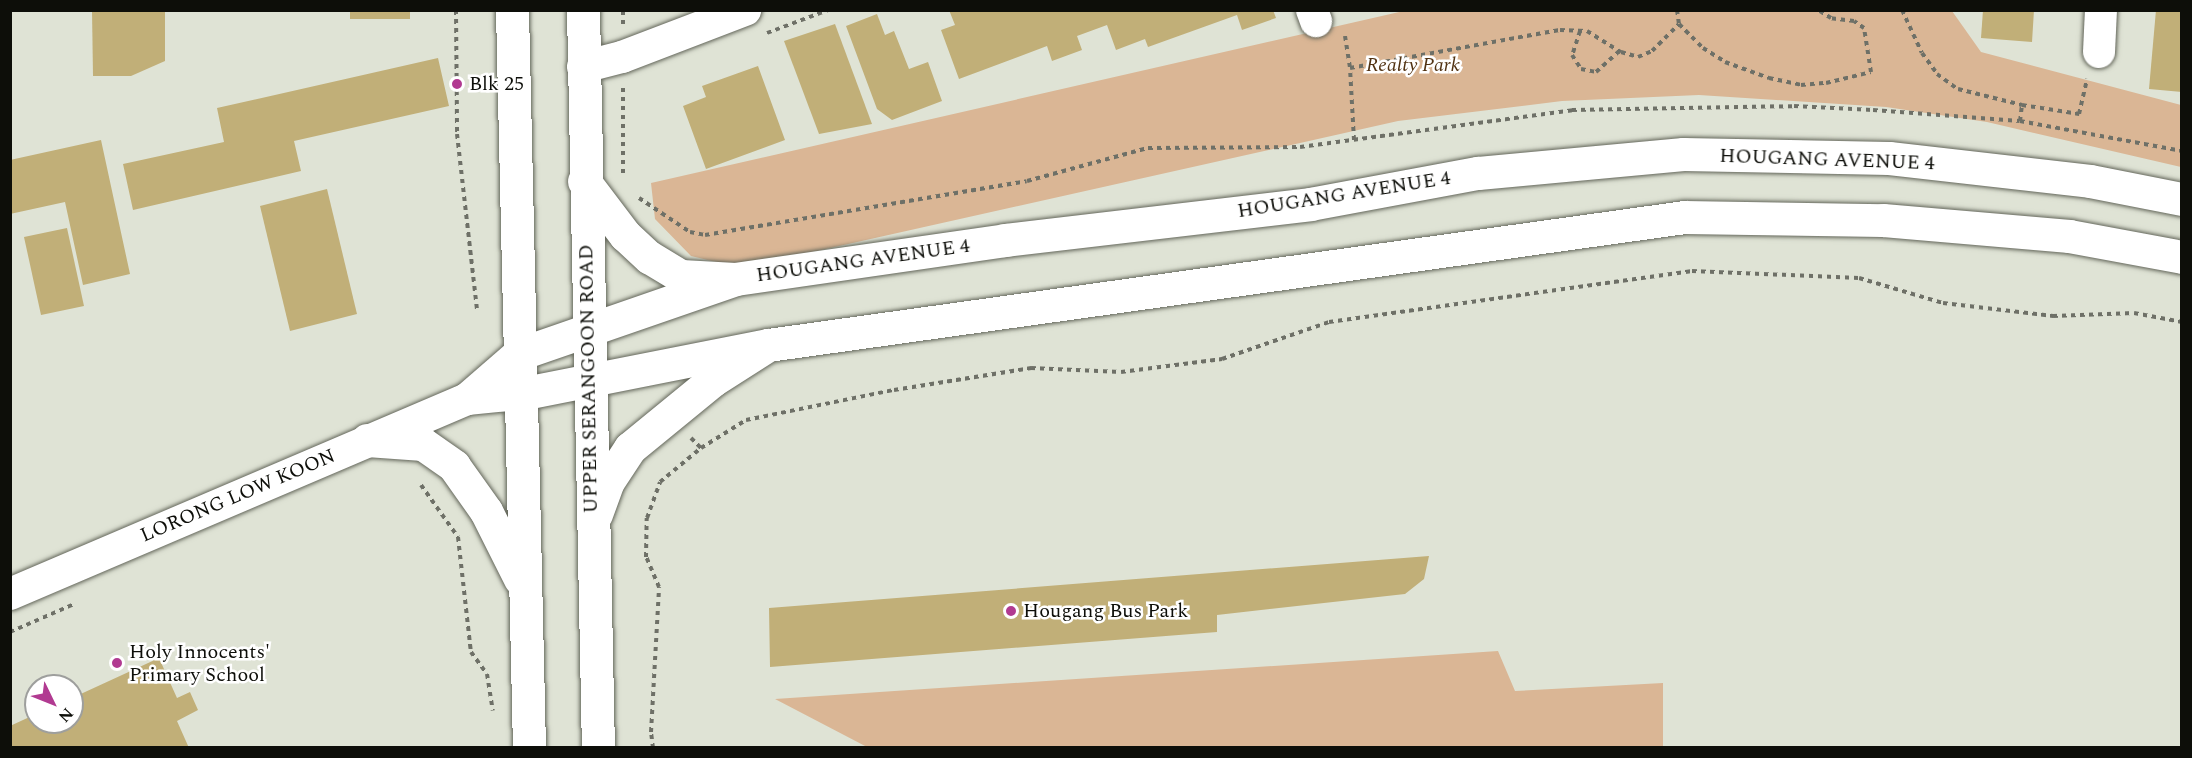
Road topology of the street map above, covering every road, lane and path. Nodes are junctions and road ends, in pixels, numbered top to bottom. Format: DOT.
graph roads {
  1 [pos="456,10"];
  2 [pos="512,10"];
  3 [pos="583,10"];
  4 [pos="623,10"];
  5 [pos="745,10"];
  6 [pos="1677,10"];
  7 [pos="1818,10"];
  8 [pos="1902,10"];
  9 [pos="2101,10"];
  10 [pos="1324,21"];
  11 [pos="1679,24"];
  12 [pos="1580,30"];
  13 [pos="1619,51"];
  14 [pos="2098,52"];
  15 [pos="622,57"];
  16 [pos="583,67"];
  17 [pos="1350,68"];
  18 [pos="2022,105"];
  19 [pos="2020,122"];
  20 [pos="1354,140"];
  21 [pos="623,179"];
  22 [pos="584,181"];
  23 [pos="633,195"];
  24 [pos="2181,199"];
  25 [pos="673,222"];
  26 [pos="2181,257"];
  27 [pos="735,279"];
  28 [pos="477,309"];
  29 [pos="2181,322"];
  30 [pos="587,330"];
  31 [pos="768,345"];
  32 [pos="519,354"];
  33 [pos="589,380"];
  34 [pos="520,394"];
  35 [pos="466,399"];
  36 [pos="367,440"];
  37 [pos="428,491"];
  38 [pos="592,526"];
  39 [pos="525,588"];
  40 [pos="10,594"];
  41 [pos="494,716"];
  42 [pos="529,747"];
  43 [pos="598,747"];
  44 [pos="653,747"];
  1 -- 28 [label="path"];
  2 -- 32 [label="street"];
  3 -- 16 [label="street, UPPER SERANGOON ROAD"];
  4 -- 15 [label="path"];
  5 -- 15 [label="street"];
  6 -- 11 [label="path"];
  7 -- 11 [label="path"];
  8 -- 18 [label="path"];
  9 -- 14 [label="street"];
  10 -- 17 [label="path"];
  11 -- 13 [label="path"];
  12 -- 13 [label="path"];
  12 -- 13 [label="path"];
  12 -- 17 [label="path"];
  14 -- 18 [label="path"];
  15 -- 16 [label="street"];
  15 -- 21 [label="path"];
  16 -- 22 [label="street, UPPER SERANGOON ROAD"];
  17 -- 20 [label="path"];
  18 -- 19 [label="path"];
  22 -- 27 [label="street"];
  22 -- 30 [label="street, UPPER SERANGOON ROAD"];
  23 -- 25 [label="path"];
  24 -- 27 [label="street, HOUGANG AVENUE 4"];
  26 -- 31 [label="street"];
  27 -- 30 [label="street, HOUGANG AVENUE 4"];
  29 -- 44 [label="path"];
  30 -- 32 [label="street, HOUGANG AVENUE 4"];
  30 -- 33 [label="street, UPPER SERANGOON ROAD"];
  31 -- 33 [label="street"];
  31 -- 38 [label="street"];
  32 -- 34 [label="street"];
  32 -- 35 [label="street, LORONG LOW KOON"];
  33 -- 34 [label="street"];
  33 -- 38 [label="street, UPPER SERANGOON ROAD"];
  34 -- 35 [label="street, LORONG LOW KOON"];
  34 -- 39 [label="street"];
  35 -- 36 [label="street, LORONG LOW KOON"];
  36 -- 39 [label="street"];
  36 -- 40 [label="street, LORONG LOW KOON"];
  37 -- 41 [label="path"];
  38 -- 43 [label="street, UPPER SERANGOON ROAD"];
  39 -- 42 [label="street"];
}
